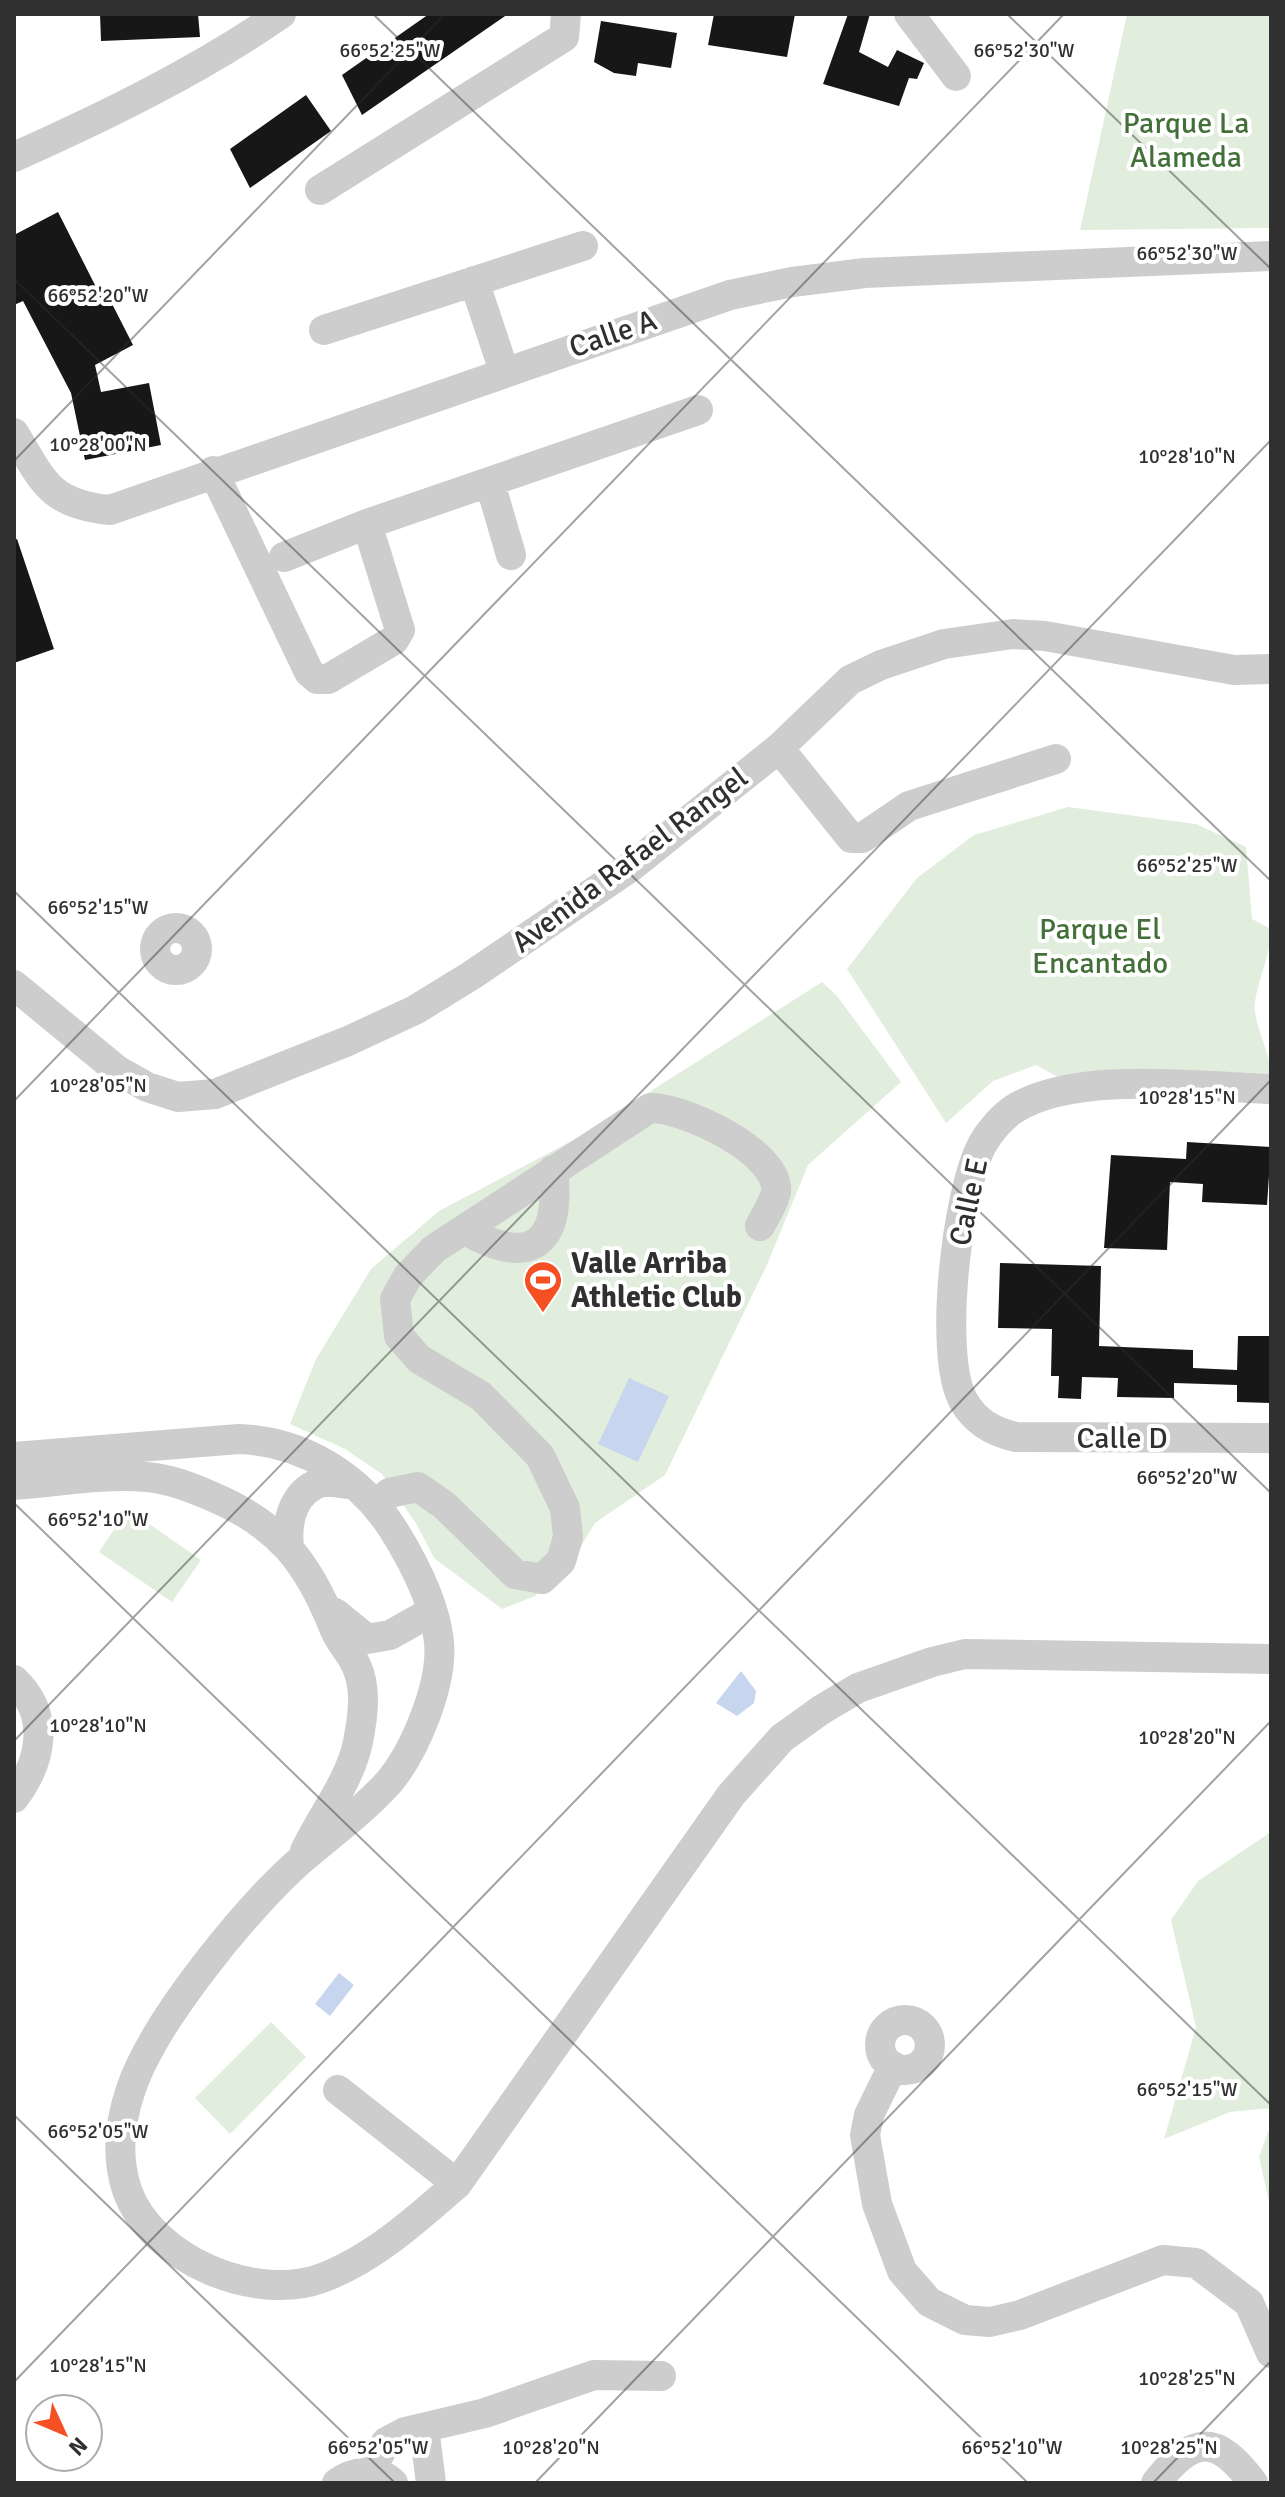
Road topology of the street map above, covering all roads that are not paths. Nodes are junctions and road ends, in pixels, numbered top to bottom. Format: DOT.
graph roads {
  1 [pos="281,14"];
  2 [pos="566,14"];
  3 [pos="909,14"];
  4 [pos="956,76"];
  5 [pos="14,157"];
  6 [pos="320,190"];
  7 [pos="583,246"];
  8 [pos="1271,256"];
  9 [pos="474,281"];
  10 [pos="324,330"];
  11 [pos="504,371"];
  12 [pos="698,410"];
  13 [pos="14,433"];
  14 [pos="213,471"];
  15 [pos="490,483"];
  16 [pos="367,524"];
  17 [pos="511,555"];
  18 [pos="284,557"];
  19 [pos="1271,669"];
  20 [pos="779,748"];
  21 [pos="1056,759"];
  22 [pos="14,985"];
  23 [pos="1271,1089"];
  24 [pos="553,1170"];
  25 [pos="760,1226"];
  26 [pos="465,1230"];
  27 [pos="978,1419"];
  28 [pos="1271,1438"];
  29 [pos="14,1457"];
  30 [pos="14,1485"];
  31 [pos="367,1496"];
  32 [pos="289,1547"];
  33 [pos="325,1603"];
  34 [pos="431,1612"];
  35 [pos="1271,1659"];
  36 [pos="14,1680"];
  37 [pos="14,1798"];
  38 [pos="301,1860"];
  39 [pos="893,2066"];
  40 [pos="338,2090"];
  41 [pos="457,2184"];
  42 [pos="1271,2353"];
  43 [pos="661,2376"];
  44 [pos="424,2428"];
  45 [pos="381,2478"];
  46 [pos="337,2483"];
  47 [pos="431,2483"];
  48 [pos="1156,2483"];
  49 [pos="1253,2483"];
  1 -- 5 [label="street"];
  2 -- 6 [label="street"];
  3 -- 4 [label="street"];
  7 -- 9 [label="street"];
  8 -- 11 [label="street, Calle A"];
  9 -- 10 [label="street"];
  9 -- 11 [label="street"];
  11 -- 14 [label="street, Calle A"];
  12 -- 15 [label="street"];
  13 -- 14 [label="street, Calle A"];
  14 -- 16 [label="street"];
  15 -- 16 [label="street"];
  15 -- 17 [label="street"];
  16 -- 18 [label="street"];
  19 -- 20 [label="street, Avenida Rafael Rangel"];
  20 -- 21 [label="street"];
  20 -- 22 [label="street, Avenida Rafael Rangel"];
  23 -- 27 [label="street, Calle E"];
  24 -- 25 [label="street"];
  24 -- 26 [label="street"];
  24 -- 26 [label="street"];
  26 -- 31 [label="street"];
  27 -- 28 [label="street, Calle D"];
  29 -- 31 [label="street"];
  30 -- 32 [label="street"];
  31 -- 32 [label="street"];
  31 -- 34 [label="street"];
  32 -- 33 [label="street"];
  33 -- 34 [label="street"];
  33 -- 38 [label="street"];
  34 -- 38 [label="street"];
  35 -- 41 [label="street"];
  36 -- 37 [label="street"];
  38 -- 41 [label="street"];
  39 -- 42 [label="street"];
  40 -- 41 [label="street"];
  43 -- 44 [label="street"];
  44 -- 45 [label="street"];
  44 -- 47 [label="street"];
  45 -- 46 [label="street"];
  48 -- 49 [label="street"];
}
